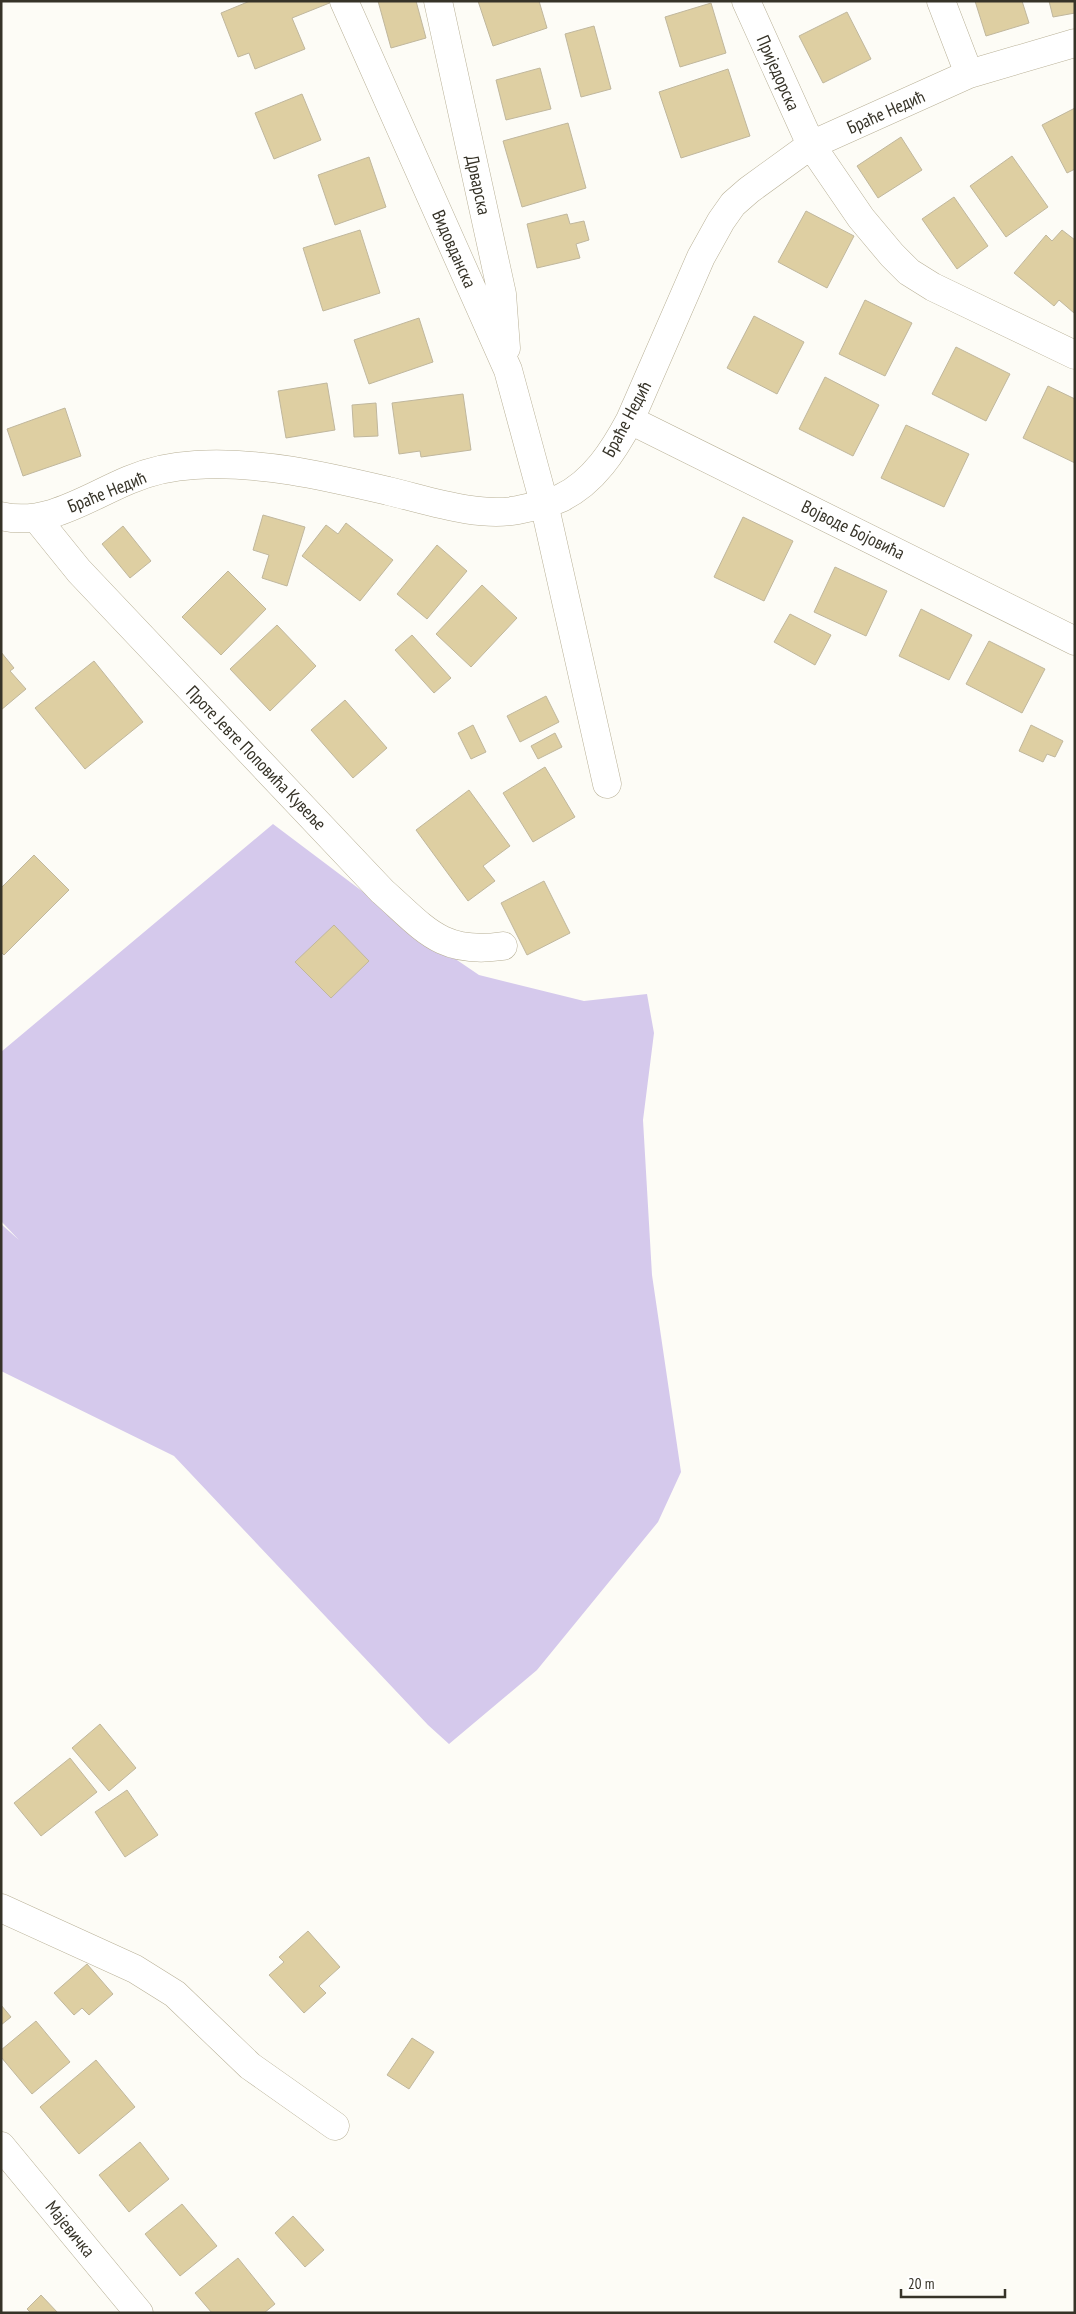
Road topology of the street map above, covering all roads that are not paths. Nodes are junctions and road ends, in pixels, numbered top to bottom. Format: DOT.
graph roads {
  1 [pos="344,1"];
  2 [pos="438,1"];
  3 [pos="746,1"];
  4 [pos="941,1"];
  5 [pos="1075,44"];
  6 [pos="969,74"];
  7 [pos="811,145"];
  8 [pos="1075,355"];
  9 [pos="508,370"];
  10 [pos="630,420"];
  11 [pos="544,503"];
  12 [pos="1,516"];
  13 [pos="37,519"];
  14 [pos="1075,641"];
  15 [pos="606,784"];
  16 [pos="503,946"];
  17 [pos="1,1908"];
  18 [pos="336,2126"];
  19 [pos="1,2146"];
  20 [pos="139,2313"];
  1 -- 9 [label="street, Видовданска"];
  2 -- 9 [label="street, Дрварска"];
  3 -- 7 [label="street, Приједорска"];
  4 -- 6 [label="street"];
  5 -- 6 [label="street, Браће Недић"];
  6 -- 7 [label="street, Браће Недић"];
  7 -- 8 [label="street"];
  7 -- 10 [label="street, Браће Недић"];
  9 -- 11 [label="street, Видовданска"];
  10 -- 11 [label="street, Браће Недић"];
  10 -- 14 [label="street, Војводе Бојовића"];
  11 -- 13 [label="street, Браће Недић"];
  11 -- 15 [label="street"];
  12 -- 13 [label="street, Браће Недић"];
  13 -- 16 [label="street, Проте Јевте Поповића Кувеље"];
  17 -- 18 [label="street"];
  19 -- 20 [label="street, Мајевичка"];
}
